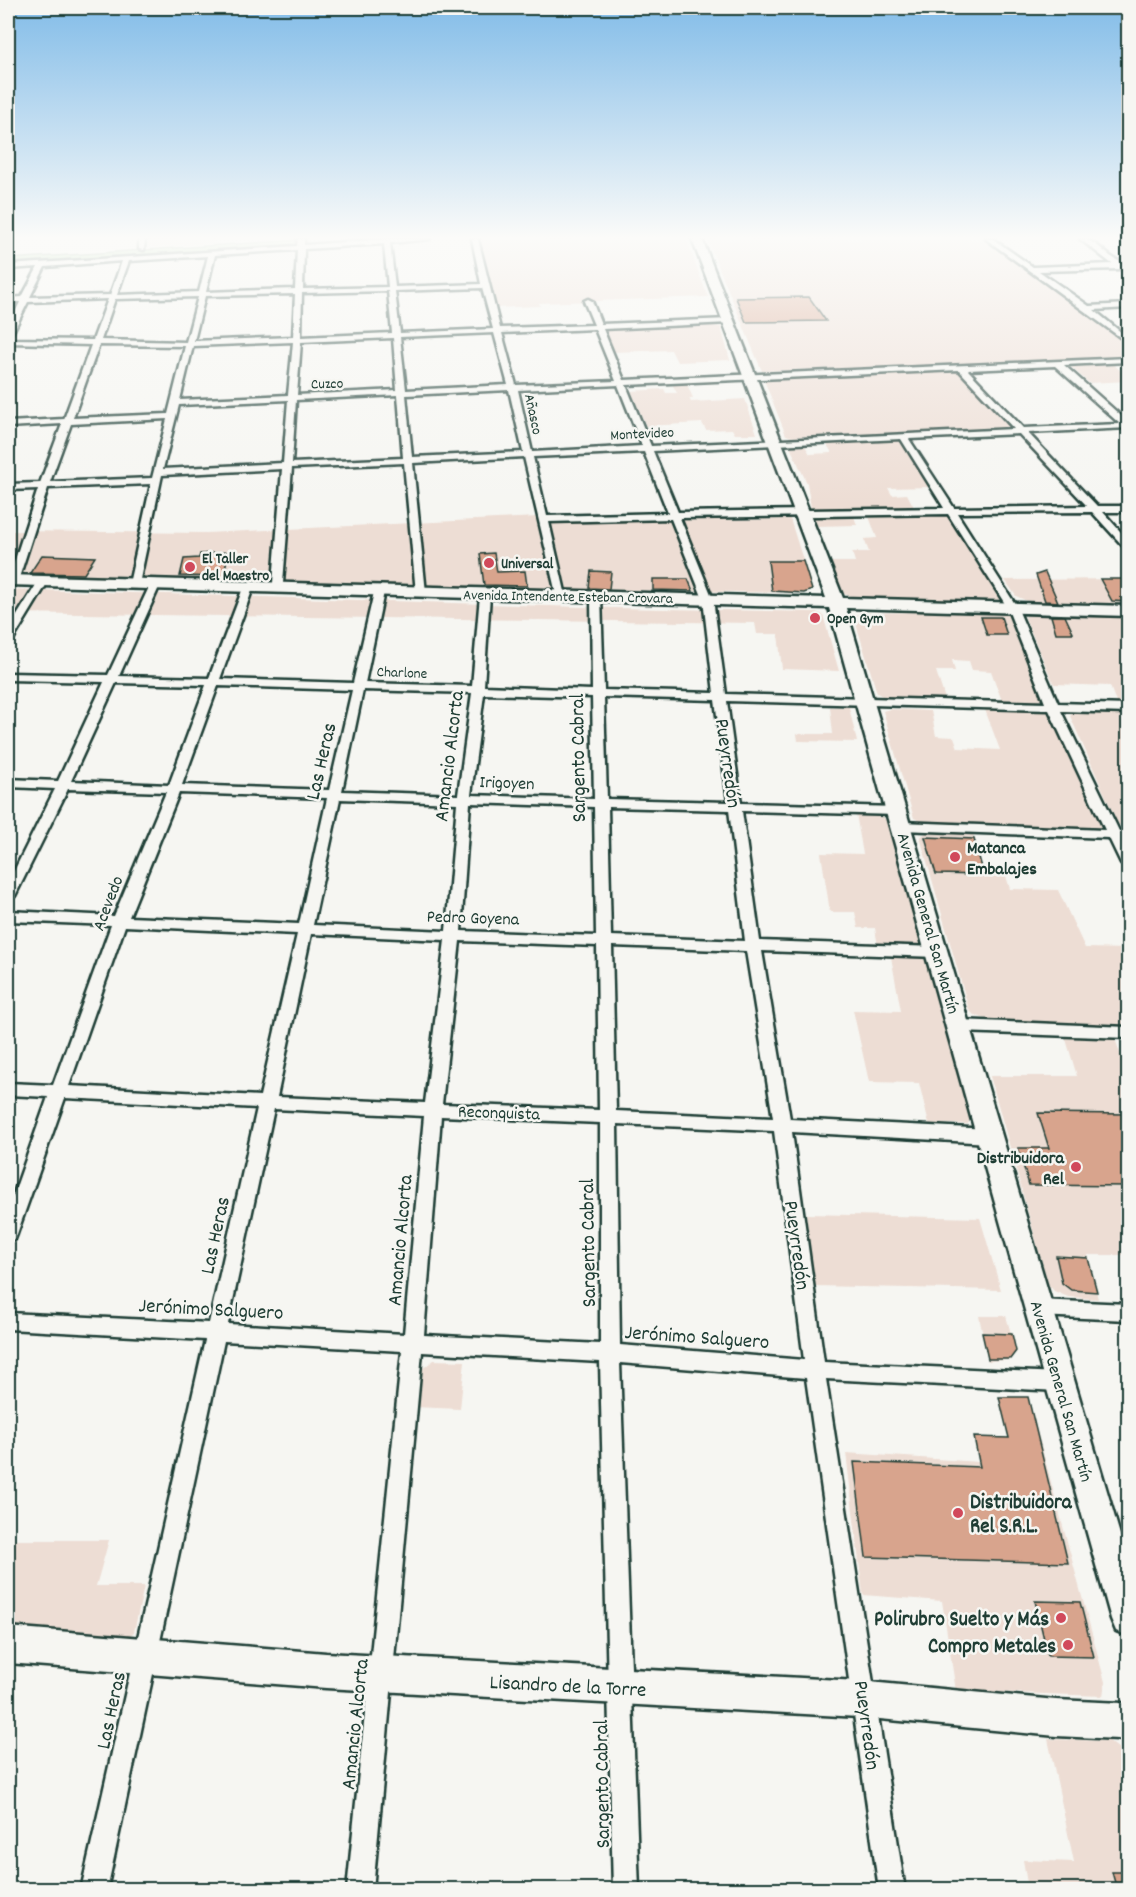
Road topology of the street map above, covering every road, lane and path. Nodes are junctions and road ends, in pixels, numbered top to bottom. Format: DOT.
graph roads {
  1 [pos="598,327"];
  2 [pos="102,328"];
  3 [pos="194,328"];
  4 [pos="297,328"];
  5 [pos="396,328"];
  6 [pos="497,328"];
  7 [pos="585,328"];
  8 [pos="732,328"];
  9 [pos="1111,328"];
  10 [pos="498,331"];
  11 [pos="397,336"];
  12 [pos="297,339"];
  13 [pos="8,341"];
  14 [pos="1128,341"];
  15 [pos="97,343"];
  16 [pos="189,344"];
  17 [pos="1128,360"];
  18 [pos="1056,362"];
  19 [pos="961,367"];
  20 [pos="751,376"];
  21 [pos="620,382"];
  22 [pos="513,388"];
  23 [pos="401,393"];
  24 [pos="292,398"];
  25 [pos="174,403"];
  26 [pos="171,416"];
  27 [pos="67,421"];
  28 [pos="8,424"];
  29 [pos="1128,426"];
  30 [pos="1022,430"];
  31 [pos="903,436"];
  32 [pos="774,442"];
  33 [pos="648,448"];
  34 [pos="528,453"];
  35 [pos="408,460"];
  36 [pos="287,465"];
  37 [pos="157,476"];
  38 [pos="44,486"];
  39 [pos="8,487"];
  40 [pos="1094,509"];
  41 [pos="1128,509"];
  42 [pos="950,511"];
  43 [pos="802,512"];
  44 [pos="676,516"];
  45 [pos="544,519"];
  46 [pos="1128,545"];
  47 [pos="10,580"];
  48 [pos="44,582"];
  49 [pos="134,584"];
  50 [pos="155,585"];
  51 [pos="248,588"];
  52 [pos="275,589"];
  53 [pos="379,592"];
  54 [pos="421,593"];
  55 [pos="485,595"];
  56 [pos="561,596"];
  57 [pos="596,597"];
  58 [pos="708,599"];
  59 [pos="836,602"];
  60 [pos="1012,607"];
  61 [pos="1128,611"];
  62 [pos="8,638"];
  63 [pos="8,676"];
  64 [pos="112,678"];
  65 [pos="213,682"];
  66 [pos="360,686"];
  67 [pos="478,690"];
  68 [pos="599,693"];
  69 [pos="719,697"];
  70 [pos="867,701"];
  71 [pos="1053,706"];
  72 [pos="1128,709"];
  73 [pos="8,783"];
  74 [pos="63,785"];
  75 [pos="174,789"];
  76 [pos="335,795"];
  77 [pos="464,799"];
  78 [pos="600,803"];
  79 [pos="735,807"];
  80 [pos="899,818"];
  81 [pos="1122,835"];
  82 [pos="1128,862"];
  83 [pos="8,896"];
  84 [pos="8,916"];
  85 [pos="120,920"];
  86 [pos="306,929"];
  87 [pos="453,936"];
  88 [pos="604,941"];
  89 [pos="753,945"];
  90 [pos="937,952"];
  91 [pos="959,1026"];
  92 [pos="1128,1033"];
  93 [pos="8,1089"];
  94 [pos="60,1092"];
  95 [pos="266,1103"];
  96 [pos="433,1110"];
  97 [pos="608,1116"];
  98 [pos="782,1124"];
  99 [pos="990,1136"];
  100 [pos="8,1234"];
  101 [pos="1038,1308"];
  102 [pos="1128,1312"];
  103 [pos="8,1321"];
  104 [pos="215,1332"];
  105 [pos="413,1342"];
  106 [pos="610,1354"];
  107 [pos="815,1370"];
  108 [pos="1059,1382"];
  109 [pos="1128,1618"];
  110 [pos="8,1645"];
  111 [pos="144,1658"];
  112 [pos="382,1674"];
  113 [pos="621,1688"];
  114 [pos="864,1699"];
  115 [pos="1128,1725"];
  116 [pos="94,1890"];
  117 [pos="360,1890"];
  118 [pos="626,1890"];
  119 [pos="892,1890"];
  1 -- 21 [label="street, Pueyrredón"];
  2 -- 15 [label="street"];
  3 -- 16 [label="street"];
  4 -- 12 [label="street"];
  5 -- 11 [label="street"];
  6 -- 10 [label="street, Añasco"];
  7 -- 10 [label="street"];
  8 -- 20 [label="main road, Avenida General San Martín"];
  9 -- 14 [label="street"];
  10 -- 11 [label="street"];
  10 -- 22 [label="street, Añasco"];
  11 -- 12 [label="street"];
  11 -- 23 [label="street"];
  12 -- 16 [label="street"];
  12 -- 24 [label="street"];
  13 -- 15 [label="street"];
  15 -- 16 [label="street"];
  15 -- 27 [label="street"];
  16 -- 25 [label="street"];
  17 -- 18 [label="street, Cuzco"];
  18 -- 19 [label="street, Cuzco"];
  18 -- 29 [label="street"];
  19 -- 20 [label="street, Cuzco"];
  19 -- 30 [label="street"];
  20 -- 21 [label="street, Cuzco"];
  20 -- 32 [label="main road, Avenida General San Martín"];
  21 -- 22 [label="street, Cuzco"];
  21 -- 33 [label="street, Pueyrredón"];
  22 -- 23 [label="street, Cuzco"];
  22 -- 34 [label="street, Añasco"];
  23 -- 24 [label="street, Cuzco"];
  23 -- 35 [label="street"];
  24 -- 25 [label="street, Cuzco"];
  24 -- 36 [label="street"];
  25 -- 26 [label="street"];
  26 -- 27 [label="street"];
  26 -- 37 [label="street"];
  27 -- 28 [label="street"];
  27 -- 38 [label="street"];
  29 -- 30 [label="street, Montevideo"];
  30 -- 31 [label="street, Montevideo"];
  30 -- 40 [label="street"];
  31 -- 32 [label="street, Montevideo"];
  31 -- 42 [label="street"];
  32 -- 33 [label="street, Montevideo"];
  32 -- 43 [label="main road, Avenida General San Martín"];
  33 -- 34 [label="street, Montevideo"];
  33 -- 44 [label="street, Pueyrredón"];
  34 -- 35 [label="street, Montevideo"];
  34 -- 45 [label="street, Añasco"];
  35 -- 36 [label="street, Montevideo"];
  35 -- 54 [label="street"];
  36 -- 37 [label="street, Montevideo"];
  36 -- 52 [label="street"];
  37 -- 38 [label="street, Montevideo"];
  37 -- 49 [label="street"];
  38 -- 39 [label="street, Montevideo"];
  38 -- 47 [label="street"];
  40 -- 41 [label="street"];
  40 -- 42 [label="street"];
  40 -- 46 [label="street"];
  42 -- 43 [label="street"];
  42 -- 60 [label="street"];
  43 -- 44 [label="street"];
  43 -- 59 [label="main road, Avenida General San Martín"];
  44 -- 45 [label="street"];
  44 -- 58 [label="street, Pueyrredón"];
  45 -- 56 [label="street, Añasco"];
  47 -- 48 [label="main road, Avenida Intendente Esteban Crovara"];
  48 -- 49 [label="main road, Avenida Intendente Esteban Crovara"];
  48 -- 62 [label="street"];
  49 -- 50 [label="main road, Avenida Intendente Esteban Crovara"];
  50 -- 51 [label="main road, Avenida Intendente Esteban Crovara"];
  50 -- 64 [label="street"];
  51 -- 52 [label="main road, Avenida Intendente Esteban Crovara"];
  51 -- 65 [label="street, Acevedo"];
  52 -- 53 [label="main road, Avenida Intendente Esteban Crovara"];
  53 -- 54 [label="main road, Avenida Intendente Esteban Crovara"];
  53 -- 66 [label="street, Las Heras"];
  54 -- 55 [label="main road, Avenida Intendente Esteban Crovara"];
  55 -- 56 [label="main road, Avenida Intendente Esteban Crovara"];
  55 -- 67 [label="street, Amancio Alcorta"];
  56 -- 57 [label="main road, Avenida Intendente Esteban Crovara"];
  57 -- 58 [label="main road, Avenida Intendente Esteban Crovara"];
  57 -- 68 [label="street, Sargento Cabral"];
  58 -- 59 [label="main road, Avenida Intendente Esteban Crovara"];
  58 -- 69 [label="street, Pueyrredón"];
  59 -- 60 [label="main road, Avenida Intendente Esteban Crovara"];
  59 -- 70 [label="main road, Avenida General San Martín"];
  60 -- 61 [label="main road, Avenida Intendente Esteban Crovara"];
  60 -- 71 [label="street"];
  63 -- 64 [label="street, Charlone"];
  64 -- 65 [label="street, Charlone"];
  64 -- 74 [label="street"];
  65 -- 66 [label="street, Charlone"];
  65 -- 75 [label="street, Acevedo"];
  66 -- 67 [label="street, Charlone"];
  66 -- 76 [label="street, Las Heras"];
  67 -- 68 [label="street, Charlone"];
  67 -- 77 [label="street, Amancio Alcorta"];
  68 -- 69 [label="street, Charlone"];
  68 -- 78 [label="street, Sargento Cabral"];
  69 -- 70 [label="street, Charlone"];
  69 -- 79 [label="street, Pueyrredón"];
  70 -- 71 [label="street, Charlone"];
  70 -- 80 [label="main road, Avenida General San Martín"];
  71 -- 72 [label="street, Charlone"];
  71 -- 81 [label="street"];
  73 -- 74 [label="street, Irigoyen"];
  74 -- 75 [label="street, Irigoyen"];
  74 -- 83 [label="street"];
  75 -- 76 [label="street, Irigoyen"];
  75 -- 85 [label="street, Acevedo"];
  76 -- 77 [label="street, Irigoyen"];
  76 -- 86 [label="street, Las Heras"];
  77 -- 78 [label="street, Irigoyen"];
  77 -- 87 [label="street, Amancio Alcorta"];
  78 -- 79 [label="street, Irigoyen"];
  78 -- 88 [label="street, Sargento Cabral"];
  79 -- 80 [label="street, Irigoyen"];
  79 -- 89 [label="street, Pueyrredón"];
  80 -- 81 [label="street, Irigoyen"];
  80 -- 90 [label="main road, Avenida General San Martín"];
  81 -- 82 [label="street"];
  84 -- 85 [label="street, Pedro Goyena"];
  85 -- 86 [label="street, Pedro Goyena"];
  85 -- 94 [label="street, Acevedo"];
  86 -- 87 [label="street, Pedro Goyena"];
  86 -- 95 [label="street, Las Heras"];
  87 -- 88 [label="street, Pedro Goyena"];
  87 -- 96 [label="street, Amancio Alcorta"];
  88 -- 89 [label="street, Pedro Goyena"];
  88 -- 97 [label="street, Sargento Cabral"];
  89 -- 90 [label="street, Pedro Goyena"];
  89 -- 98 [label="street, Pueyrredón"];
  90 -- 91 [label="main road, Avenida General San Martín"];
  91 -- 92 [label="street"];
  91 -- 99 [label="main road, Avenida General San Martín"];
  93 -- 94 [label="street, Reconquista"];
  94 -- 95 [label="street, Reconquista"];
  94 -- 100 [label="street, Acevedo"];
  95 -- 96 [label="street, Reconquista"];
  95 -- 104 [label="street, Las Heras"];
  96 -- 97 [label="street, Reconquista"];
  96 -- 105 [label="street, Amancio Alcorta"];
  97 -- 98 [label="street, Reconquista"];
  97 -- 106 [label="street, Sargento Cabral"];
  98 -- 99 [label="street, Reconquista"];
  98 -- 107 [label="street, Pueyrredón"];
  99 -- 101 [label="main road, Avenida General San Martín"];
  101 -- 102 [label="street"];
  101 -- 108 [label="main road, Avenida General San Martín"];
  103 -- 104 [label="street, Jerónimo Salguero"];
  104 -- 105 [label="street, Jerónimo Salguero"];
  104 -- 111 [label="street, Las Heras"];
  105 -- 106 [label="street, Jerónimo Salguero"];
  105 -- 112 [label="street, Amancio Alcorta"];
  106 -- 107 [label="street, Jerónimo Salguero"];
  106 -- 113 [label="street, Sargento Cabral"];
  107 -- 108 [label="street, Jerónimo Salguero"];
  107 -- 114 [label="street, Pueyrredón"];
  108 -- 109 [label="main road, Avenida General San Martín"];
  110 -- 111 [label="main road, Lisandro de la Torre"];
  111 -- 112 [label="main road, Lisandro de la Torre"];
  111 -- 116 [label="street, Las Heras"];
  112 -- 113 [label="main road, Lisandro de la Torre"];
  112 -- 117 [label="street, Amancio Alcorta"];
  113 -- 114 [label="main road, Lisandro de la Torre"];
  113 -- 118 [label="street, Sargento Cabral"];
  114 -- 115 [label="main road, Lisandro de la Torre"];
  114 -- 119 [label="street, Pueyrredón"];
}
